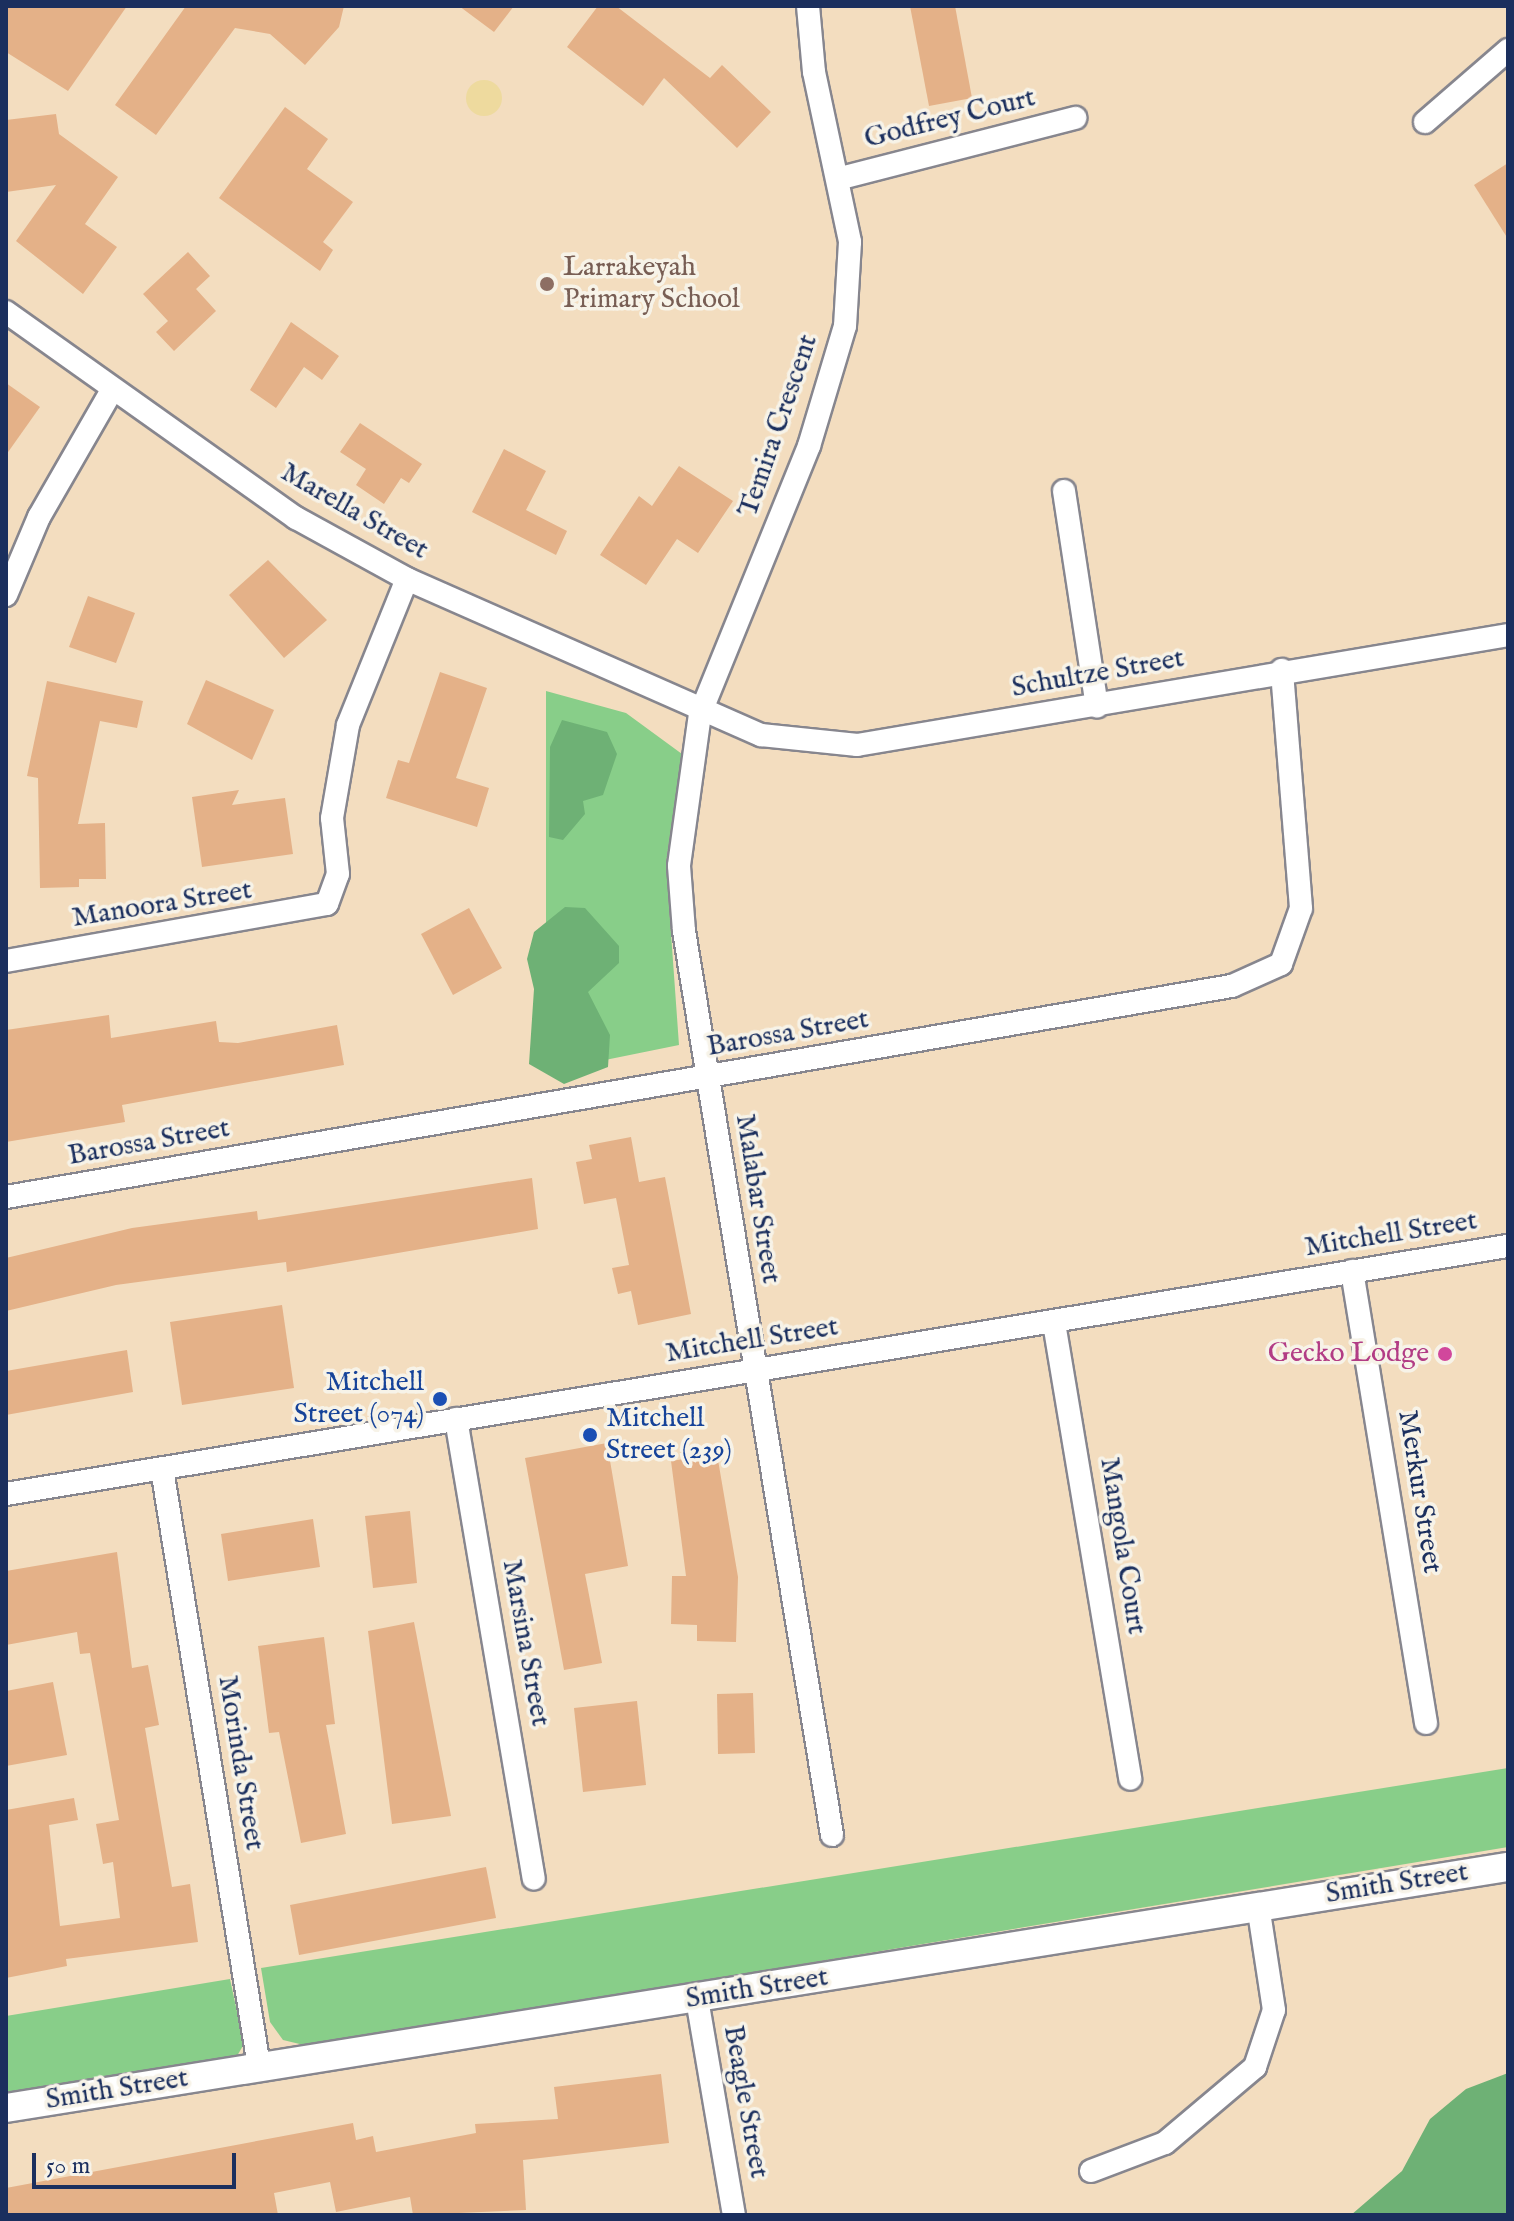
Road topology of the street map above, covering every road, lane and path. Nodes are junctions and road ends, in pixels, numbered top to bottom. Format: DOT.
graph roads {
  1 [pos="808,6"];
  2 [pos="1508,50"];
  3 [pos="1075,118"];
  4 [pos="1425,122"];
  5 [pos="841,178"];
  6 [pos="6,312"];
  7 [pos="112,390"];
  8 [pos="1064,491"];
  9 [pos="407,579"];
  10 [pos="6,595"];
  11 [pos="1508,635"];
  12 [pos="1282,670"];
  13 [pos="1097,706"];
  14 [pos="700,714"];
  15 [pos="6,961"];
  16 [pos="707,1079"];
  17 [pos="6,1197"];
  18 [pos="1508,1246"];
  19 [pos="1352,1271"];
  20 [pos="1054,1323"];
  21 [pos="754,1371"];
  22 [pos="456,1419"];
  23 [pos="162,1469"];
  24 [pos="6,1494"];
  25 [pos="1426,1723"];
  26 [pos="1130,1779"];
  27 [pos="832,1835"];
  28 [pos="1508,1867"];
  29 [pos="534,1878"];
  30 [pos="1258,1906"];
  31 [pos="697,1999"];
  32 [pos="259,2066"];
  33 [pos="6,2108"];
  34 [pos="1091,2171"];
  35 [pos="734,2215"];
  1 -- 5 [label="street, Temira Crescent"];
  2 -- 4 [label="street"];
  3 -- 5 [label="street, Godfrey Court"];
  5 -- 14 [label="street, Temira Crescent"];
  6 -- 7 [label="street, Marella Street"];
  7 -- 9 [label="street, Marella Street"];
  7 -- 10 [label="street"];
  8 -- 13 [label="street"];
  9 -- 14 [label="street, Marella Street"];
  9 -- 15 [label="street, Manoora Street"];
  11 -- 12 [label="street, Schultze Street"];
  12 -- 13 [label="street, Schultze Street"];
  12 -- 16 [label="street, Barossa Street"];
  13 -- 14 [label="street, Schultze Street"];
  14 -- 16 [label="street, Malabar Street"];
  16 -- 17 [label="street, Barossa Street"];
  16 -- 21 [label="street, Malabar Street"];
  18 -- 19 [label="street, Mitchell Street"];
  19 -- 20 [label="street, Mitchell Street"];
  19 -- 25 [label="street, Merkur Street"];
  20 -- 21 [label="street, Mitchell Street"];
  20 -- 26 [label="street, Mangola Court"];
  21 -- 22 [label="street, Mitchell Street"];
  21 -- 27 [label="street, Malabar Street"];
  22 -- 23 [label="street, Mitchell Street"];
  22 -- 29 [label="street, Marsina Street"];
  23 -- 24 [label="street, Mitchell Street"];
  23 -- 32 [label="street, Morinda Street"];
  28 -- 30 [label="street, Smith Street"];
  30 -- 31 [label="street, Smith Street"];
  30 -- 34 [label="street"];
  31 -- 32 [label="street, Smith Street"];
  31 -- 35 [label="street, Beagle Street"];
  32 -- 33 [label="street, Smith Street"];
}
